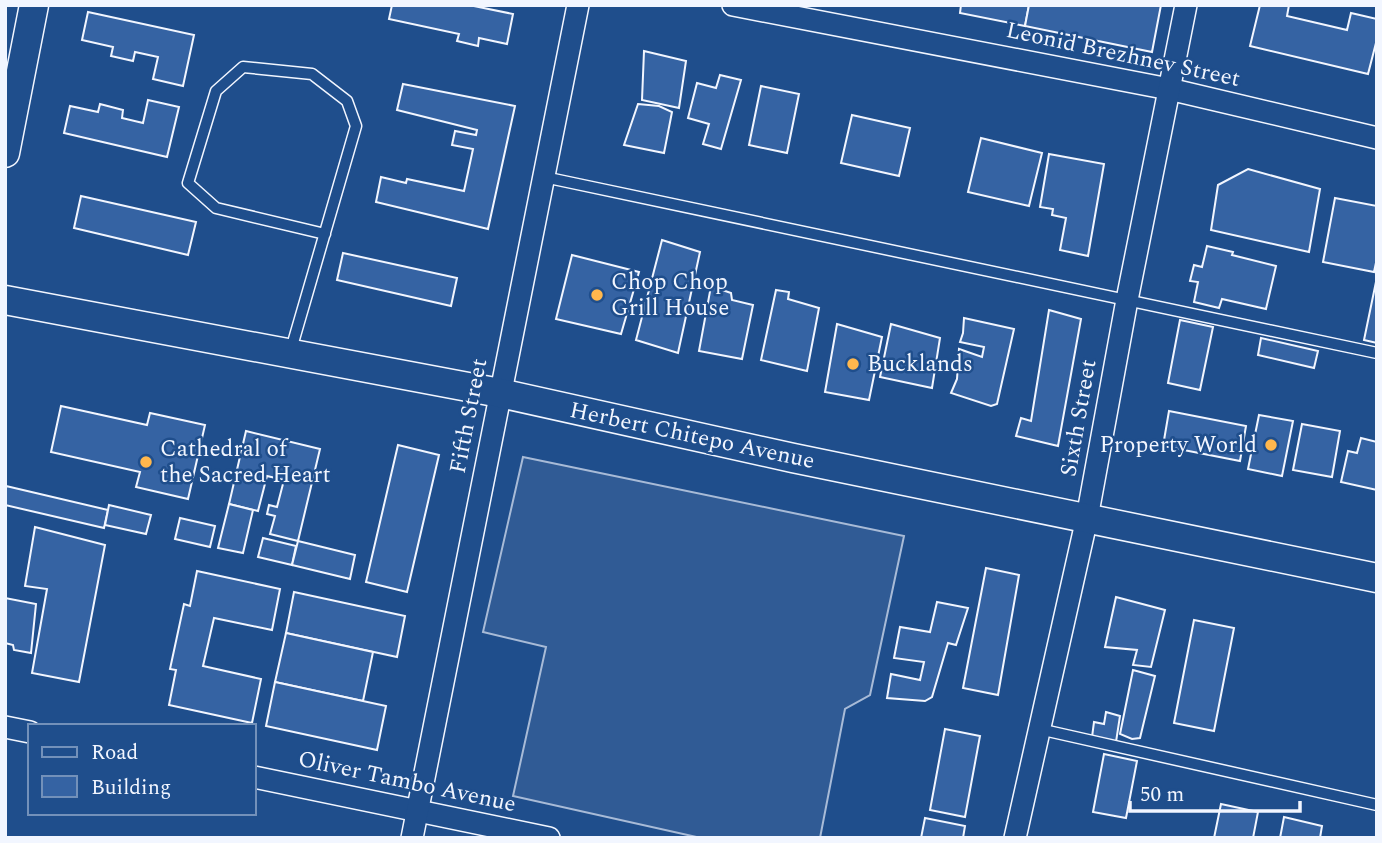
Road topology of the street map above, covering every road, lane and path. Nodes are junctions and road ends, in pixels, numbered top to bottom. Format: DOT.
graph roads {
  1 [pos="34,5"];
  2 [pos="578,5"];
  3 [pos="733,5"];
  4 [pos="1186,5"];
  5 [pos="1169,89"];
  6 [pos="1377,138"];
  7 [pos="5,153"];
  8 [pos="544,177"];
  9 [pos="325,234"];
  10 [pos="5,300"];
  11 [pos="1127,300"];
  12 [pos="1377,353"];
  13 [pos="289,354"];
  14 [pos="500,393"];
  15 [pos="1087,518"];
  16 [pos="1377,578"];
  17 [pos="5,727"];
  18 [pos="1039,729"];
  19 [pos="28,732"];
  20 [pos="256,777"];
  21 [pos="1377,805"];
  22 [pos="418,810"];
  23 [pos="412,838"];
  24 [pos="550,838"];
  25 [pos="1016,838"];
  1 -- 7 [label="main road"];
  2 -- 8 [label="street, Fifth Street"];
  3 -- 5 [label="street, Leonid Brezhnev Street"];
  4 -- 5 [label="street, Sixth Street"];
  5 -- 6 [label="street, Leonid Brezhnev Street"];
  5 -- 11 [label="street, Sixth Street"];
  8 -- 11 [label="lane"];
  8 -- 14 [label="street, Fifth Street"];
  9 -- 9 [label="lane"];
  9 -- 13 [label="lane"];
  10 -- 13 [label="main road, Herbert Chitepo Avenue"];
  11 -- 12 [label="lane"];
  11 -- 15 [label="street, Sixth Street"];
  13 -- 14 [label="main road, Herbert Chitepo Avenue"];
  14 -- 15 [label="main road, Herbert Chitepo Avenue"];
  14 -- 22 [label="street, Fifth Street"];
  15 -- 16 [label="main road, Herbert Chitepo Avenue"];
  15 -- 18 [label="street, Sixth Street"];
  17 -- 19 [label="street"];
  18 -- 21 [label="lane"];
  18 -- 25 [label="street, Sixth Street"];
  20 -- 22 [label="street, Oliver Tambo Avenue"];
  22 -- 23 [label="street, Fifth Street"];
  22 -- 24 [label="street, Oliver Tambo Avenue"];
}
